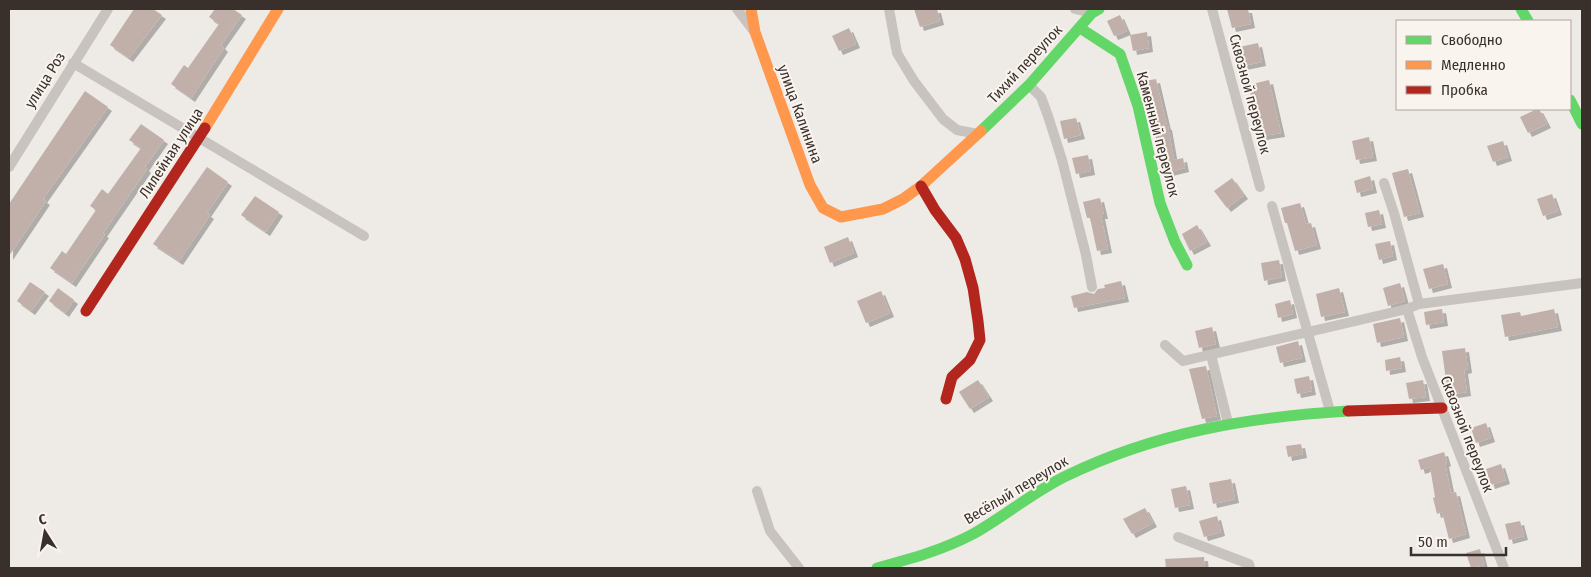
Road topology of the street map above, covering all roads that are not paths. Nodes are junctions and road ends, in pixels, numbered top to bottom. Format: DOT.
graph roads {
  1 [pos="108,9"];
  2 [pos="278,9"];
  3 [pos="737,9"];
  4 [pos="751,9"];
  5 [pos="889,9"];
  6 [pos="1074,9"];
  7 [pos="1212,9"];
  8 [pos="1521,9"];
  9 [pos="1095,11"];
  10 [pos="1527,20"];
  11 [pos="1080,28"];
  12 [pos="755,32"];
  13 [pos="73,63"];
  14 [pos="1029,85"];
  15 [pos="1571,102"];
  16 [pos="1582,124"];
  17 [pos="978,134"];
  18 [pos="199,138"];
  19 [pos="9,167"];
  20 [pos="1384,183"];
  21 [pos="921,186"];
  22 [pos="1260,188"];
  23 [pos="1272,206"];
  24 [pos="841,217"];
  25 [pos="364,236"];
  26 [pos="1187,265"];
  27 [pos="1582,283"];
  28 [pos="1092,287"];
  29 [pos="1419,304"];
  30 [pos="1406,309"];
  31 [pos="86,311"];
  32 [pos="1307,333"];
  33 [pos="1165,345"];
  34 [pos="1211,355"];
  35 [pos="946,399"];
  36 [pos="1442,408"];
  37 [pos="1330,411"];
  38 [pos="1228,423"];
  39 [pos="757,491"];
  40 [pos="1178,537"];
  41 [pos="799,568"];
  42 [pos="877,568"];
  43 [pos="1250,568"];
  44 [pos="1504,568"];
  1 -- 13 [label="street, улица Роз"];
  2 -- 18 [label="street, Лилейная улица"];
  3 -- 12 [label="street"];
  4 -- 12 [label="street, улица Калинина"];
  5 -- 17 [label="street"];
  6 -- 9 [label="street, Тихий переулок"];
  7 -- 22 [label="street, Сквозной переулок"];
  8 -- 10 [label="street"];
  9 -- 11 [label="street, Тихий переулок"];
  11 -- 14 [label="street, Тихий переулок"];
  11 -- 26 [label="street, Каменный переулок"];
  12 -- 24 [label="street, улица Калинина"];
  13 -- 18 [label="street"];
  13 -- 19 [label="street, улица Роз"];
  14 -- 17 [label="street, Тихий переулок"];
  14 -- 28 [label="street"];
  15 -- 16 [label="street"];
  17 -- 21 [label="street, Тихий переулок"];
  18 -- 25 [label="street"];
  18 -- 31 [label="street, Лилейная улица"];
  20 -- 29 [label="street"];
  21 -- 24 [label="street, Тихий переулок"];
  21 -- 35 [label="street"];
  23 -- 32 [label="street"];
  27 -- 29 [label="street"];
  29 -- 30 [label="street"];
  30 -- 32 [label="street"];
  30 -- 36 [label="street, Сквозной переулок"];
  32 -- 34 [label="street"];
  32 -- 37 [label="street"];
  33 -- 34 [label="street"];
  34 -- 38 [label="street"];
  36 -- 37 [label="street, Весёлый переулок"];
  36 -- 44 [label="street, Сквозной переулок"];
  37 -- 38 [label="street, Весёлый переулок"];
  38 -- 42 [label="street, Весёлый переулок"];
  39 -- 41 [label="street"];
  40 -- 43 [label="street"];
}
